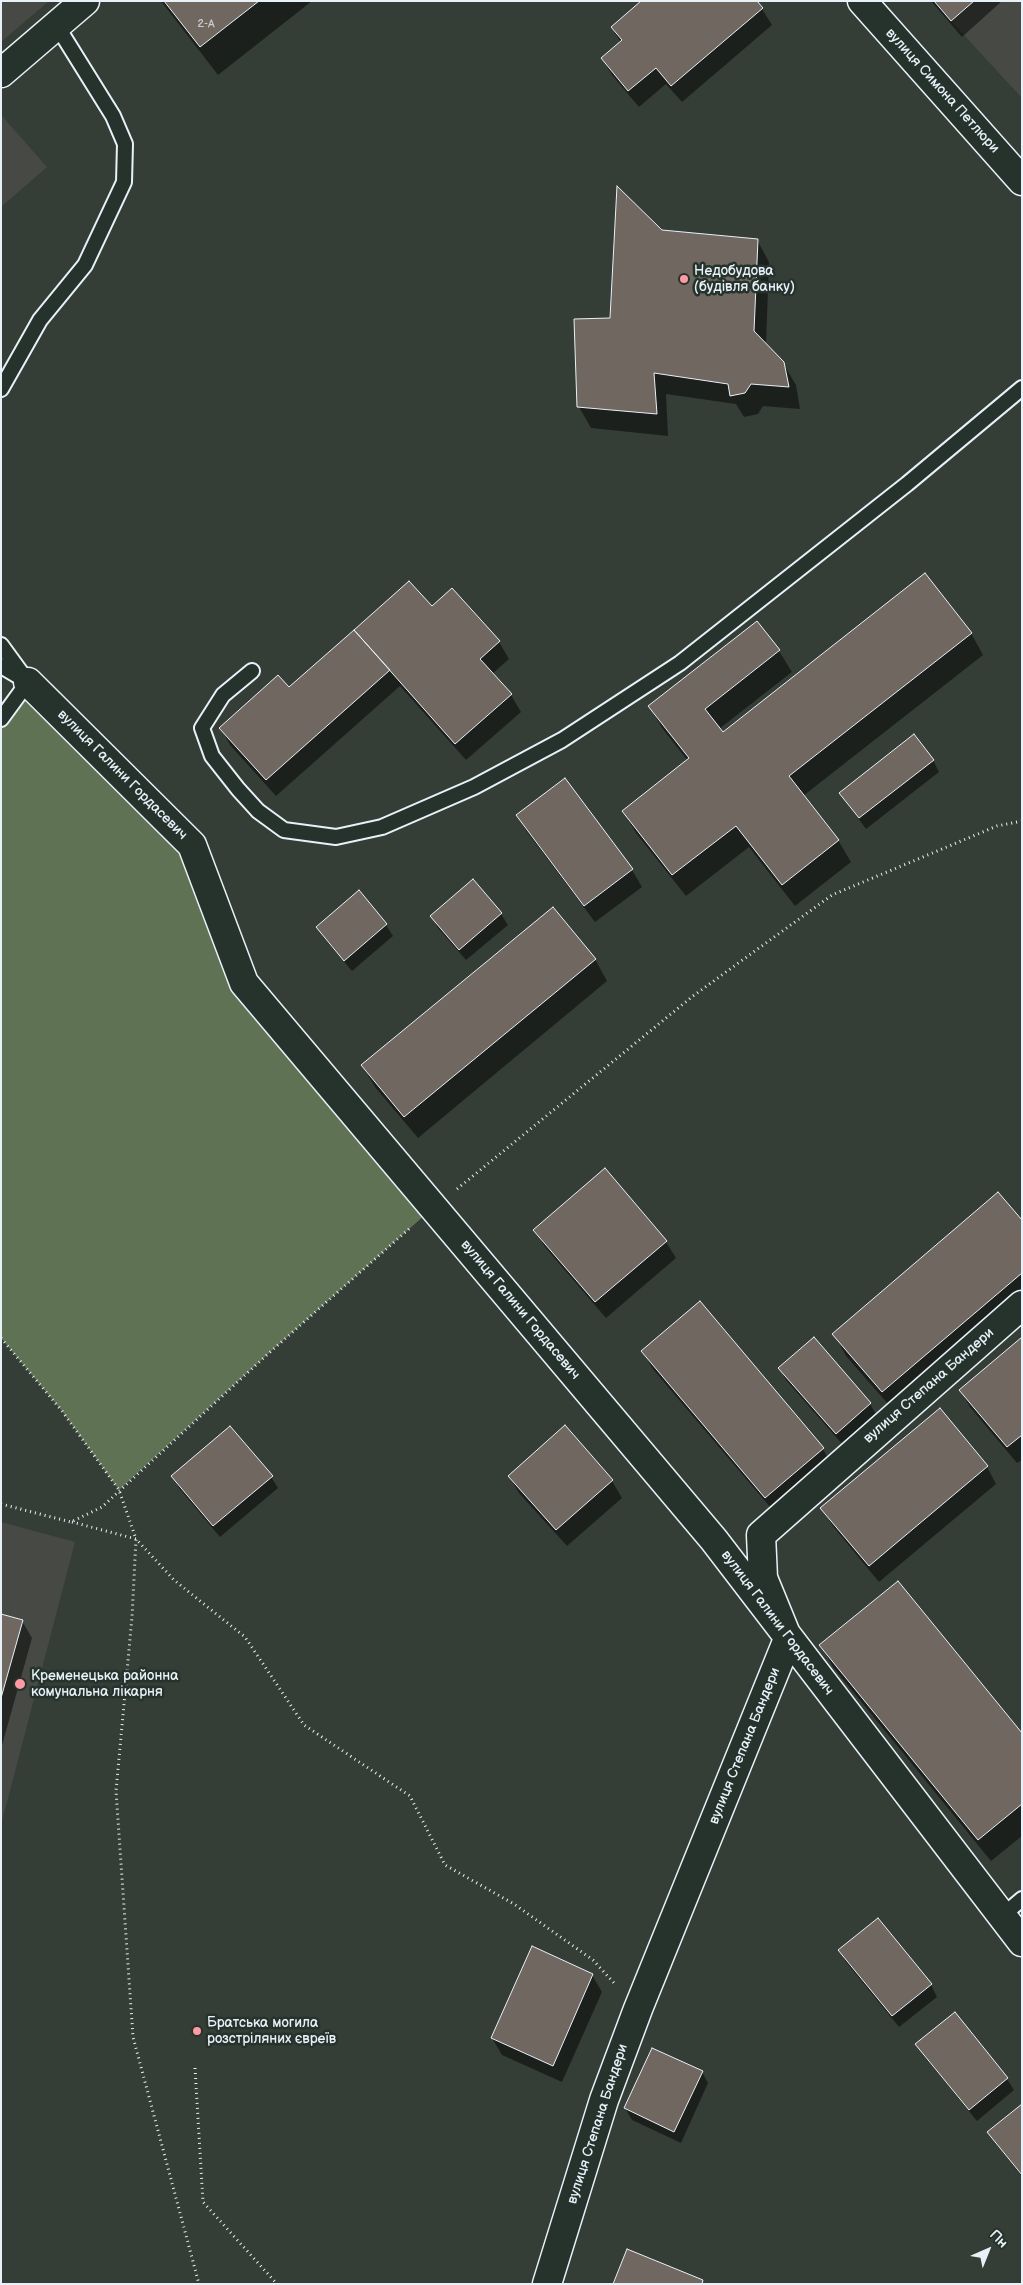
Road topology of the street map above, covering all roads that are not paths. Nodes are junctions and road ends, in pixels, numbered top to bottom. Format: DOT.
graph roads {
  1 [pos="85,1"];
  2 [pos="862,1"];
  3 [pos="57,26"];
  4 [pos="1,73"];
  5 [pos="1022,180"];
  6 [pos="1022,388"];
  7 [pos="1,389"];
  8 [pos="1,645"];
  9 [pos="1,666"];
  10 [pos="252,671"];
  11 [pos="28,682"];
  12 [pos="1,719"];
  13 [pos="1022,1305"];
  14 [pos="788,1639"];
  15 [pos="1022,1899"];
  16 [pos="1002,1916"];
  17 [pos="1022,1942"];
  18 [pos="547,2284"];
  1 -- 3 [label="main road"];
  2 -- 5 [label="main road, вулиця Симона Петлюри"];
  3 -- 4 [label="main road"];
  3 -- 7 [label="lane"];
  6 -- 10 [label="lane"];
  8 -- 11 [label="lane"];
  9 -- 11 [label="lane"];
  11 -- 12 [label="lane"];
  11 -- 14 [label="main road, вулиця Галини Гордасевич"];
  13 -- 14 [label="main road, вулиця Степана Бандери"];
  14 -- 16 [label="main road, вулиця Галини Гордасевич"];
  14 -- 18 [label="main road, вулиця Степана Бандери"];
  15 -- 16 [label="lane"];
  16 -- 17 [label="main road, вулиця Галини Гордасевич"];
}
